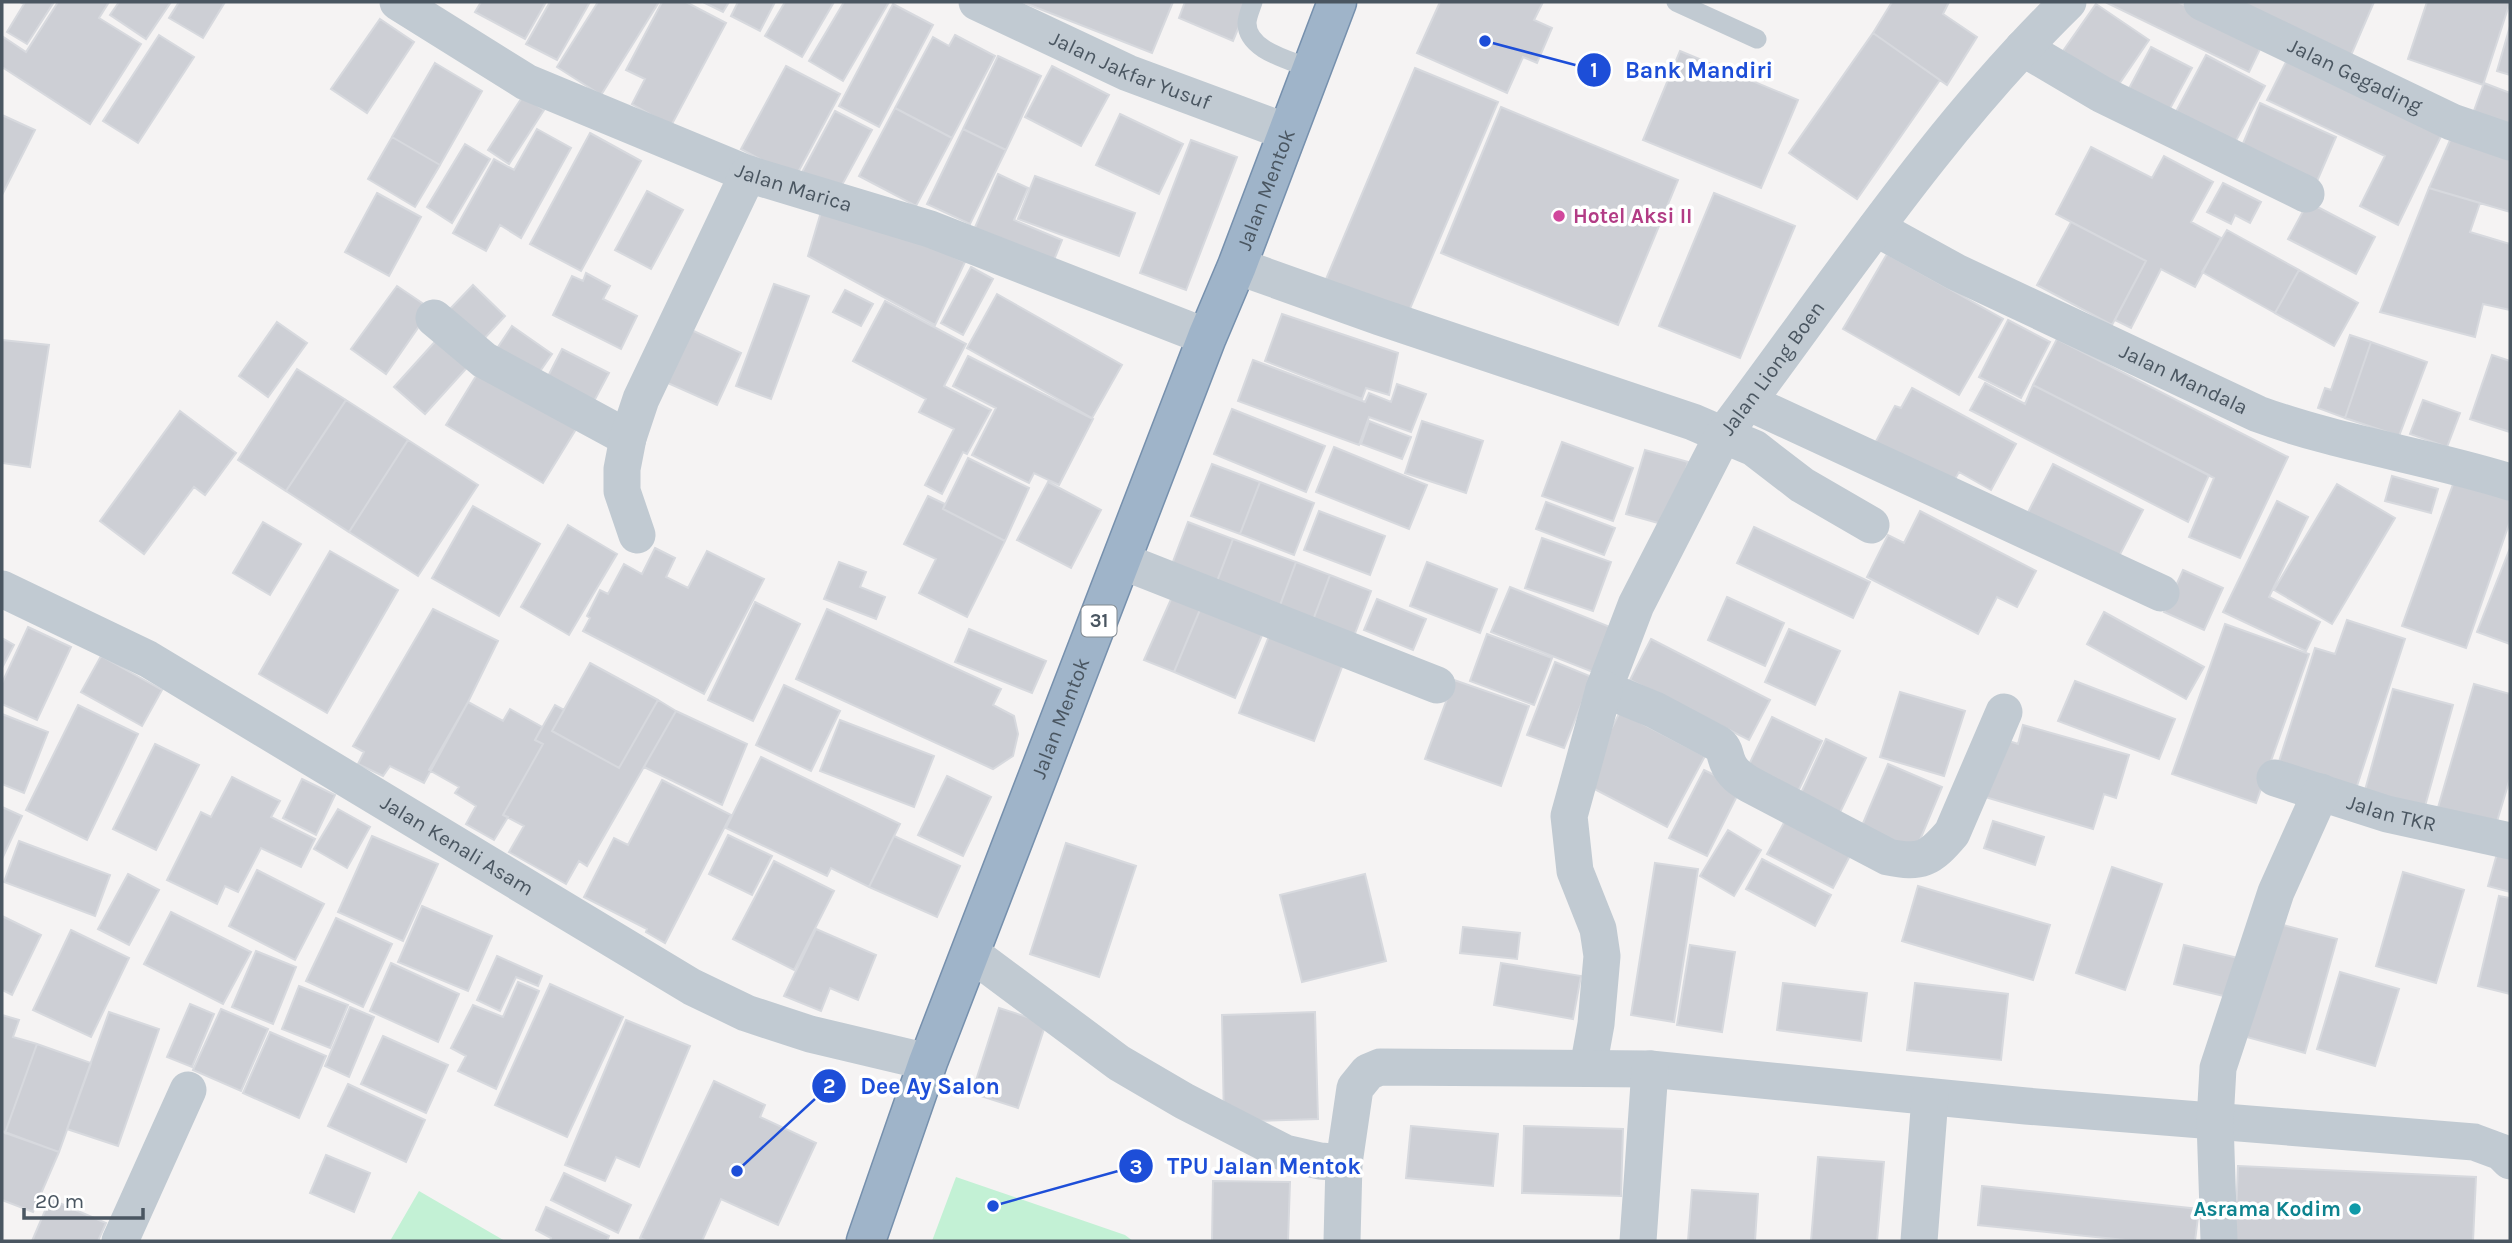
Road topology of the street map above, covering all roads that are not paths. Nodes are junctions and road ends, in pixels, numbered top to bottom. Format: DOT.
graph roads {
  1 [pos="398,2"];
  2 [pos="977,2"];
  3 [pos="1253,2"];
  4 [pos="1336,2"];
  5 [pos="1676,2"];
  6 [pos="2068,2"];
  7 [pos="2202,2"];
  8 [pos="1757,38"];
  9 [pos="2023,48"];
  10 [pos="1311,69"];
  11 [pos="1287,132"];
  12 [pos="2510,142"];
  13 [pos="748,174"];
  14 [pos="2306,194"];
  15 [pos="1875,228"];
  16 [pos="1237,266"];
  17 [pos="434,318"];
  18 [pos="1207,337"];
  19 [pos="1748,402"];
  20 [pos="1723,435"];
  21 [pos="628,438"];
  22 [pos="2510,482"];
  23 [pos="1871,525"];
  24 [pos="637,536"];
  25 [pos="1122,561"];
  26 [pos="2,589"];
  27 [pos="2161,593"];
  28 [pos="1437,685"];
  29 [pos="1604,689"];
  30 [pos="2004,712"];
  31 [pos="2275,778"];
  32 [pos="2321,792"];
  33 [pos="2510,841"];
  34 [pos="971,953"];
  35 [pos="928,1062"];
  36 [pos="1588,1068"];
  37 [pos="1650,1069"];
  38 [pos="188,1090"];
  39 [pos="1930,1097"];
  40 [pos="2215,1121"];
  41 [pos="2510,1161"];
  42 [pos="1344,1163"];
  43 [pos="120,1241"];
  44 [pos="866,1241"];
  45 [pos="1342,1241"];
  46 [pos="1638,1241"];
  47 [pos="1919,1241"];
  48 [pos="2219,1241"];
  1 -- 13 [label="street, Jalan Marica"];
  2 -- 11 [label="street, Jalan Jakfar Yusuf"];
  3 -- 10 [label="lane"];
  4 -- 10 [label="highway, Jalan Mentok / 31"];
  5 -- 8 [label="lane"];
  6 -- 9 [label="street, Jalan Liong Boen"];
  7 -- 12 [label="street, Jalan Gegading"];
  9 -- 14 [label="street"];
  9 -- 15 [label="street, Jalan Liong Boen"];
  10 -- 11 [label="highway, Jalan Mentok / 31"];
  11 -- 16 [label="highway, Jalan Mentok / 31"];
  13 -- 18 [label="street, Jalan Marica"];
  13 -- 21 [label="street"];
  15 -- 19 [label="street, Jalan Liong Boen"];
  15 -- 22 [label="street, Jalan Mandala"];
  16 -- 18 [label="highway, Jalan Mentok / 31"];
  16 -- 20 [label="street, Jalan Liong Boen"];
  17 -- 21 [label="street"];
  18 -- 25 [label="highway, Jalan Mentok / 31"];
  19 -- 20 [label="street, Jalan Liong Boen"];
  19 -- 27 [label="street"];
  20 -- 23 [label="street"];
  20 -- 29 [label="street"];
  21 -- 24 [label="street"];
  25 -- 28 [label="street"];
  25 -- 34 [label="highway, Jalan Mentok / 31"];
  26 -- 35 [label="street, Jalan Kenali Asam"];
  29 -- 30 [label="street"];
  29 -- 36 [label="street"];
  31 -- 32 [label="street, Jalan TKR"];
  32 -- 33 [label="street, Jalan TKR"];
  32 -- 40 [label="street"];
  34 -- 35 [label="highway, Jalan Mentok / 31"];
  34 -- 42 [label="street"];
  35 -- 44 [label="highway, Jalan Mentok / 31"];
  36 -- 37 [label="street"];
  36 -- 42 [label="street"];
  37 -- 39 [label="street"];
  37 -- 46 [label="street"];
  38 -- 43 [label="street"];
  39 -- 40 [label="street"];
  39 -- 47 [label="street"];
  40 -- 41 [label="street"];
  40 -- 48 [label="street"];
  42 -- 45 [label="street"];
}
